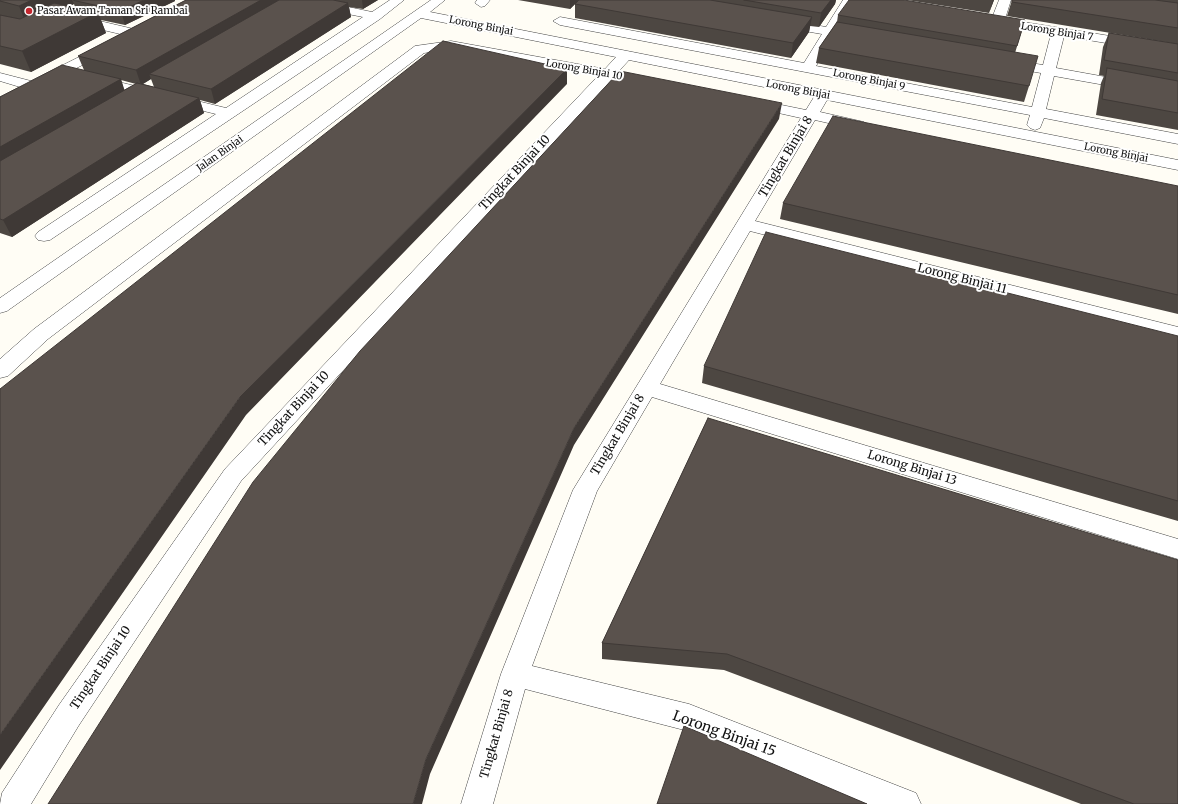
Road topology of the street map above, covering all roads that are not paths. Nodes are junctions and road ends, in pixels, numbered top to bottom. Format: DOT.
graph roads {
  1 [pos="296,0"];
  2 [pos="398,0"];
  3 [pos="439,0"];
  4 [pos="849,0"];
  5 [pos="1005,0"];
  6 [pos="282,8"];
  7 [pos="575,8"];
  8 [pos="80,10"];
  9 [pos="419,14"];
  10 [pos="375,16"];
  11 [pos="982,19"];
  12 [pos="560,21"];
  13 [pos="767,21"];
  14 [pos="997,22"];
  15 [pos="147,25"];
  16 [pos="830,32"];
  17 [pos="1058,32"];
  18 [pos="133,33"];
  19 [pos="540,38"];
  20 [pos="877,40"];
  21 [pos="675,43"];
  22 [pos="1178,51"];
  23 [pos="626,55"];
  24 [pos="994,61"];
  25 [pos="659,62"];
  26 [pos="808,68"];
  27 [pos="60,71"];
  28 [pos="1049,71"];
  29 [pos="608,74"];
  30 [pos="0,77"];
  31 [pos="161,79"];
  32 [pos="326,79"];
  33 [pos="663,85"];
  34 [pos="895,85"];
  35 [pos="33,86"];
  36 [pos="367,88"];
  37 [pos="141,91"];
  38 [pos="823,94"];
  39 [pos="1178,94"];
  40 [pos="741,101"];
  41 [pos="0,103"];
  42 [pos="121,103"];
  43 [pos="885,107"];
  44 [pos="1038,112"];
  45 [pos="229,113"];
  46 [pos="811,115"];
  47 [pos="874,128"];
  48 [pos="1033,136"];
  49 [pos="1178,139"];
  50 [pos="1178,165"];
  51 [pos="103,196"];
  52 [pos="144,207"];
  53 [pos="745,224"];
  54 [pos="44,236"];
  55 [pos="4,300"];
  56 [pos="1178,334"];
  57 [pos="0,371"];
  58 [pos="647,388"];
  59 [pos="1178,549"];
  60 [pos="515,674"];
  61 [pos="13,804"];
  62 [pos="477,804"];
  63 [pos="905,804"];
  1 -- 6 [label="street"];
  1 -- 10 [label="street"];
  2 -- 10 [label="street"];
  3 -- 9 [label="street, Jalan Binjai"];
  4 -- 16 [label="street"];
  5 -- 14 [label="street"];
  7 -- 12 [label="street"];
  8 -- 18 [label="street"];
  9 -- 19 [label="street, Lorong Binjai"];
  9 -- 32 [label="street, Jalan Binjai"];
  10 -- 45 [label="street"];
  11 -- 14 [label="street, Lorong Binjai 7"];
  12 -- 19 [label="street"];
  12 -- 21 [label="street, Lorong Binjai 9"];
  13 -- 16 [label="street"];
  14 -- 17 [label="street, Lorong Binjai 7"];
  15 -- 18 [label="street"];
  16 -- 20 [label="street"];
  16 -- 26 [label="street"];
  17 -- 22 [label="street, Lorong Binjai 7"];
  17 -- 28 [label="street"];
  18 -- 27 [label="street"];
  19 -- 23 [label="street, Lorong Binjai"];
  21 -- 25 [label="street"];
  21 -- 26 [label="street, Lorong Binjai 9"];
  23 -- 25 [label="street, Lorong Binjai"];
  23 -- 29 [label="street, Tingkat Binjai 10"];
  24 -- 28 [label="street"];
  25 -- 38 [label="street, Lorong Binjai"];
  26 -- 34 [label="street, Lorong Binjai 9"];
  27 -- 35 [label="street"];
  27 -- 37 [label="street"];
  28 -- 39 [label="street"];
  28 -- 44 [label="street"];
  29 -- 33 [label="street, Lorong Binjai 10"];
  29 -- 36 [label="street, Lorong Binjai 10"];
  29 -- 61 [label="street, Tingkat Binjai 10"];
  30 -- 35 [label="street"];
  31 -- 37 [label="street"];
  32 -- 36 [label="street"];
  32 -- 52 [label="street, Jalan Binjai"];
  34 -- 43 [label="street"];
  34 -- 44 [label="street, Lorong Binjai 9"];
  35 -- 41 [label="street"];
  36 -- 57 [label="street, Lorong Binjai 10"];
  37 -- 42 [label="street"];
  37 -- 45 [label="street"];
  38 -- 43 [label="street, Lorong Binjai"];
  38 -- 46 [label="street, Tingkat Binjai 8"];
  40 -- 46 [label="street"];
  43 -- 48 [label="street, Lorong Binjai"];
  44 -- 48 [label="street"];
  44 -- 49 [label="street, Lorong Binjai 9"];
  45 -- 51 [label="street"];
  46 -- 47 [label="street"];
  46 -- 53 [label="street, Tingkat Binjai 8"];
  48 -- 50 [label="street, Lorong Binjai"];
  51 -- 52 [label="street"];
  51 -- 54 [label="street"];
  52 -- 55 [label="street, Jalan Binjai"];
  53 -- 56 [label="street, Lorong Binjai 11"];
  53 -- 58 [label="street, Tingkat Binjai 8"];
  58 -- 59 [label="street, Lorong Binjai 13"];
  58 -- 60 [label="street, Tingkat Binjai 8"];
  60 -- 62 [label="street, Tingkat Binjai 8"];
  60 -- 63 [label="street, Lorong Binjai 15"];
}
